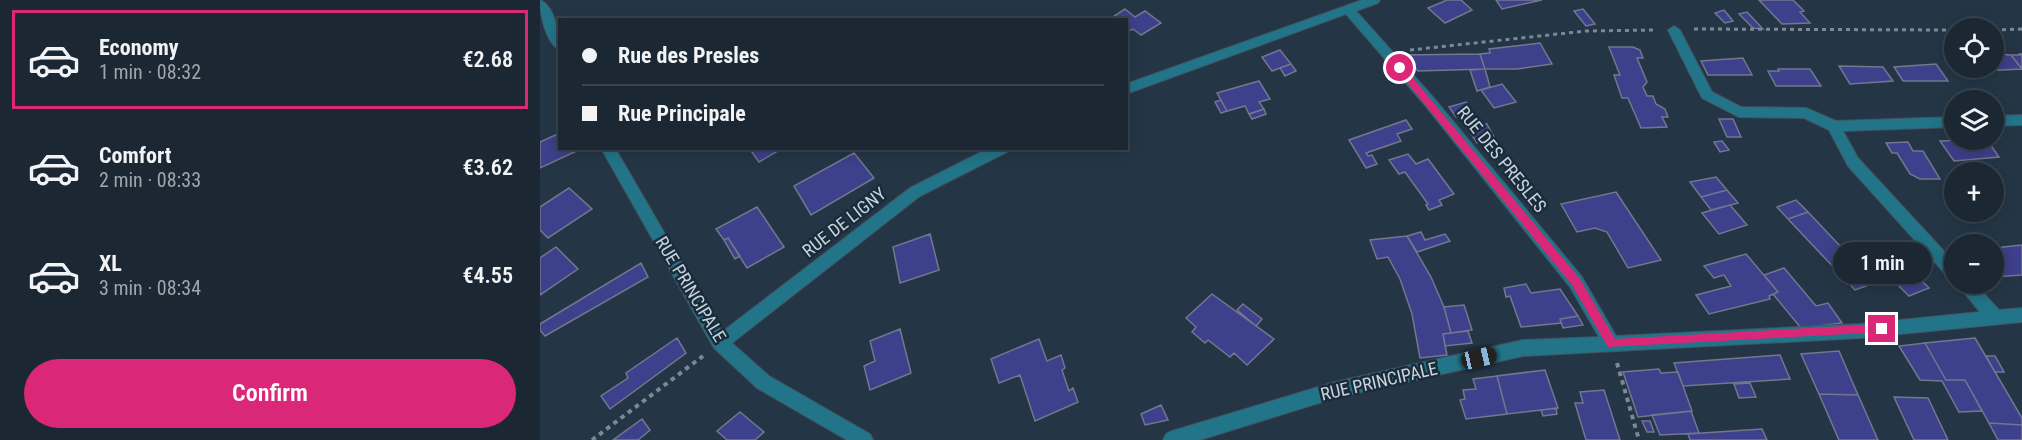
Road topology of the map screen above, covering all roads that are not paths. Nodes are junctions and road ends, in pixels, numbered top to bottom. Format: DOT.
graph roads {
  1 [pos="1374,0"];
  2 [pos="540,4"];
  3 [pos="1348,9"];
  4 [pos="1674,30"];
  5 [pos="558,42"];
  6 [pos="1128,88"];
  7 [pos="2022,120"];
  8 [pos="2004,121"];
  9 [pos="1944,122"];
  10 [pos="1834,126"];
  11 [pos="609,150"];
  12 [pos="998,150"];
  13 [pos="1944,261"];
  14 [pos="1974,294"];
  15 [pos="2022,315"];
  16 [pos="1996,318"];
  17 [pos="720,343"];
  18 [pos="1612,344"];
  19 [pos="864,440"];
  20 [pos="1172,440"];
  1 -- 3 [label="street"];
  2 -- 5 [label="street"];
  3 -- 6 [label="street"];
  3 -- 18 [label="street, RUE DES PRESLES"];
  4 -- 10 [label="street"];
  7 -- 8 [label="street"];
  9 -- 10 [label="street"];
  10 -- 13 [label="street"];
  11 -- 17 [label="street, RUE PRINCIPALE"];
  12 -- 17 [label="street, RUE DE LIGNY"];
  14 -- 16 [label="street"];
  15 -- 16 [label="street, RUE PRINCIPALE"];
  16 -- 18 [label="street, RUE PRINCIPALE"];
  17 -- 19 [label="street, RUE PRINCIPALE"];
  18 -- 20 [label="street, RUE PRINCIPALE"];
}
